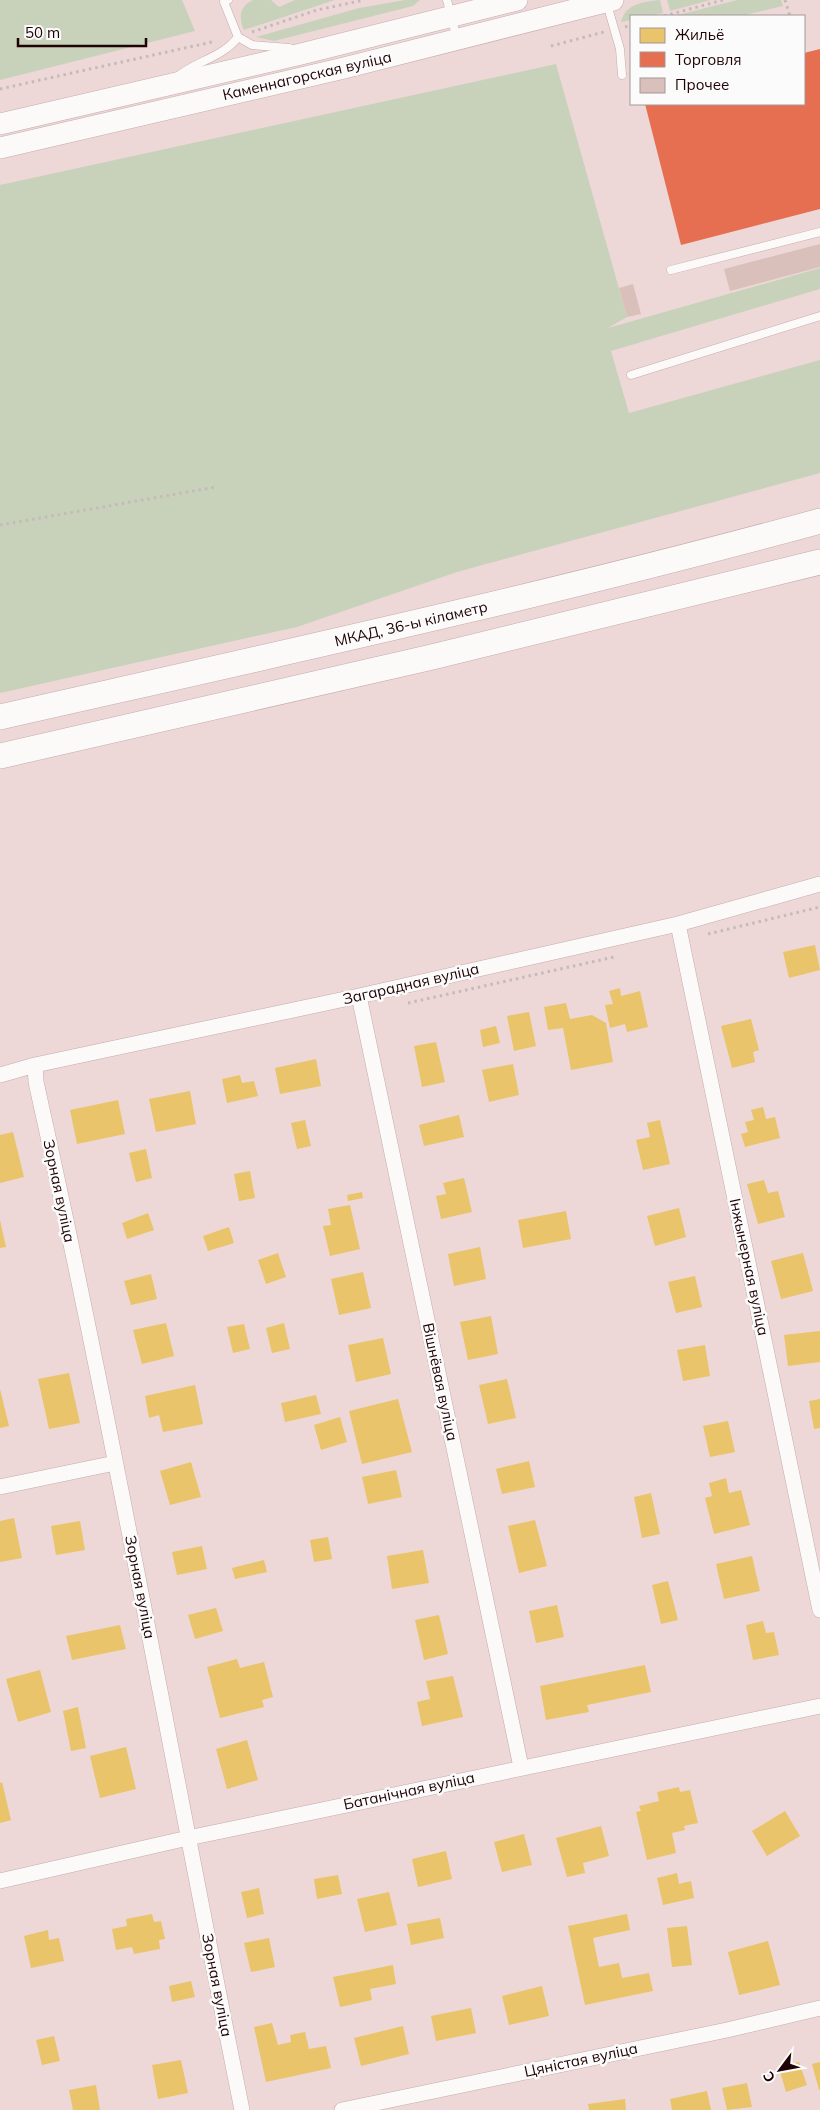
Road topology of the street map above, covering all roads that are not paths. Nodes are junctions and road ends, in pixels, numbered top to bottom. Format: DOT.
graph roads {
  1 [pos="517,0"];
  2 [pos="225,1"];
  3 [pos="608,1"];
  4 [pos="450,8"];
  5 [pos="238,37"];
  6 [pos="458,40"];
  7 [pos="325,48"];
  8 [pos="622,75"];
  9 [pos="166,86"];
  10 [pos="0,124"];
  11 [pos="0,148"];
  12 [pos="820,232"];
  13 [pos="671,270"];
  14 [pos="820,316"];
  15 [pos="631,375"];
  16 [pos="820,520"];
  17 [pos="820,562"];
  18 [pos="0,716"];
  19 [pos="0,756"];
  20 [pos="820,884"];
  21 [pos="678,924"];
  22 [pos="359,996"];
  23 [pos="35,1065"];
  24 [pos="0,1075"];
  25 [pos="116,1463"];
  26 [pos="0,1486"];
  27 [pos="820,1610"];
  28 [pos="820,1706"];
  29 [pos="521,1767"];
  30 [pos="188,1838"];
  31 [pos="0,1881"];
  32 [pos="820,2008"];
  33 [pos="242,2110"];
  34 [pos="342,2110"];
  1 -- 4 [label="main road, Каменнагорская вуліца"];
  2 -- 5 [label="lane"];
  3 -- 6 [label="main road, Каменнагорская вуліца"];
  3 -- 8 [label="lane"];
  4 -- 6 [label="lane"];
  4 -- 7 [label="main road, Каменнагорская вуліца"];
  5 -- 7 [label="lane"];
  5 -- 9 [label="lane"];
  6 -- 11 [label="main road, Каменнагорская вуліца"];
  7 -- 9 [label="main road, Каменнагорская вуліца"];
  9 -- 10 [label="main road, Каменнагорская вуліца"];
  12 -- 13 [label="lane"];
  14 -- 15 [label="lane"];
  16 -- 18 [label="highway, МКАД, 36-ы кіламетр"];
  17 -- 19 [label="highway"];
  20 -- 21 [label="street, Загарадная вуліца"];
  21 -- 22 [label="street, Загарадная вуліца"];
  21 -- 27 [label="street, Інжынерная вуліца"];
  22 -- 23 [label="street, Загарадная вуліца"];
  22 -- 29 [label="street, Вішнёвая вуліца"];
  23 -- 24 [label="street, Загарадная вуліца"];
  23 -- 25 [label="street, Зорная вуліца"];
  25 -- 26 [label="street"];
  25 -- 30 [label="street, Зорная вуліца"];
  28 -- 29 [label="street, Батанічная вуліца"];
  29 -- 30 [label="street, Батанічная вуліца"];
  30 -- 31 [label="street, Батанічная вуліца"];
  30 -- 33 [label="street, Зорная вуліца"];
  32 -- 34 [label="street, Цяністая вуліца"];
}
